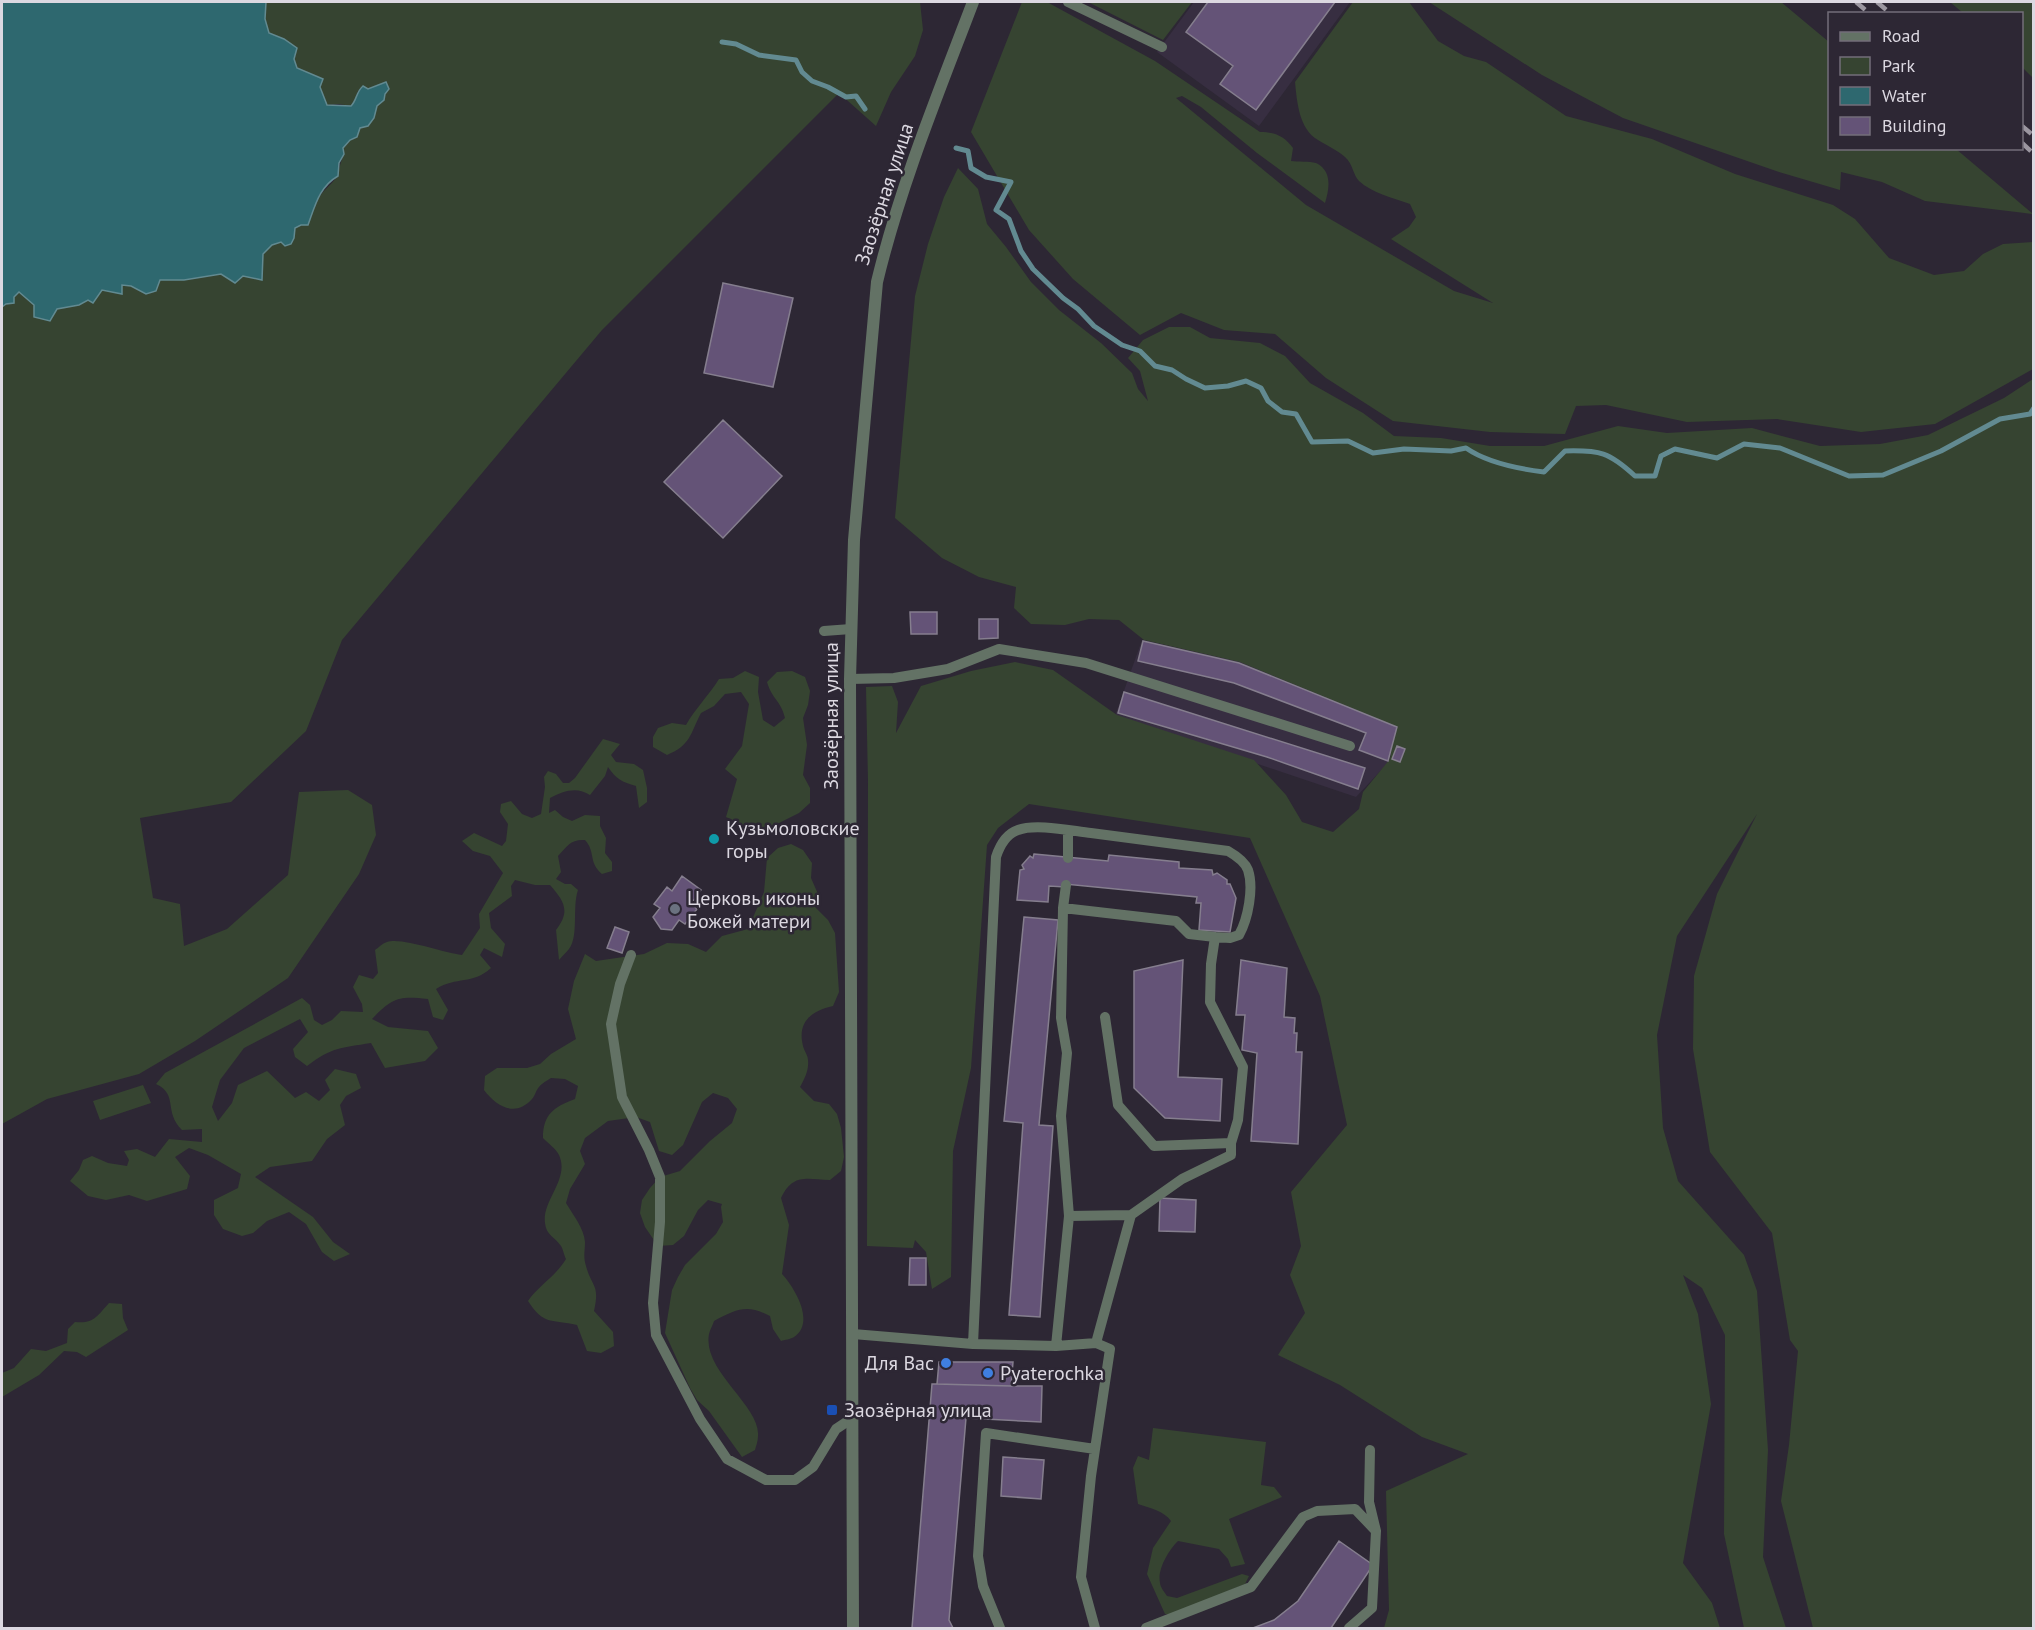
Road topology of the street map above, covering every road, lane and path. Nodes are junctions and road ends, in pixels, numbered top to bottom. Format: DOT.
graph roads {
  1 [pos="973,2"];
  2 [pos="1068,2"];
  3 [pos="1162,47"];
  4 [pos="851,629"];
  5 [pos="824,631"];
  6 [pos="850,679"];
  7 [pos="1350,746"];
  8 [pos="1068,830"];
  9 [pos="1068,858"];
  10 [pos="1066,885"];
  11 [pos="1063,908"];
  12 [pos="1215,937"];
  13 [pos="631,955"];
  14 [pos="1105,1017"];
  15 [pos="1231,1143"];
  16 [pos="1131,1215"];
  17 [pos="1070,1216"];
  18 [pos="852,1334"];
  19 [pos="1096,1343"];
  20 [pos="974,1344"];
  21 [pos="1056,1346"];
  22 [pos="851,1419"];
  23 [pos="1095,1449"];
  24 [pos="1370,1450"];
  25 [pos="1376,1531"];
  26 [pos="854,1629"];
  27 [pos="1000,1629"];
  28 [pos="1095,1629"];
  29 [pos="1146,1629"];
  30 [pos="1349,1629"];
  1 -- 4 [label="street, Заозёрная улица"];
  2 -- 3 [label="lane"];
  4 -- 5 [label="lane"];
  4 -- 6 [label="street, Заозёрная улица"];
  6 -- 7 [label="lane"];
  6 -- 18 [label="street, Заозёрная улица"];
  8 -- 9 [label="lane"];
  8 -- 12 [label="lane"];
  8 -- 20 [label="lane"];
  10 -- 11 [label="lane"];
  11 -- 12 [label="lane"];
  11 -- 17 [label="lane"];
  12 -- 15 [label="lane"];
  13 -- 22 [label="lane"];
  14 -- 15 [label="lane"];
  15 -- 16 [label="lane"];
  16 -- 17 [label="lane"];
  16 -- 19 [label="lane"];
  17 -- 21 [label="lane"];
  18 -- 20 [label="lane"];
  18 -- 22 [label="street, Заозёрная улица"];
  19 -- 21 [label="lane"];
  19 -- 23 [label="lane"];
  20 -- 21 [label="lane"];
  22 -- 26 [label="street, Заозёрная улица"];
  23 -- 27 [label="lane"];
  23 -- 28 [label="lane"];
  24 -- 25 [label="lane"];
  25 -- 29 [label="lane"];
  25 -- 30 [label="lane"];
}
